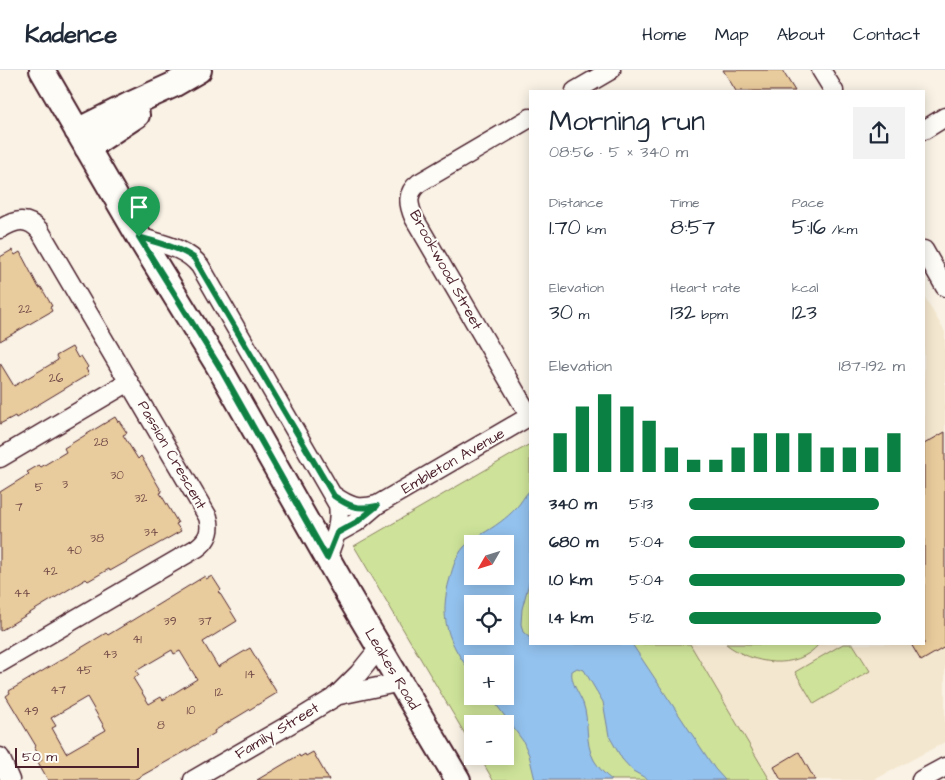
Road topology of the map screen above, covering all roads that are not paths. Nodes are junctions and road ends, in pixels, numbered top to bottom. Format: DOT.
graph roads {
  1 [pos="42,70"];
  2 [pos="199,70"];
  3 [pos="611,70"];
  4 [pos="821,70"];
  5 [pos="577,90"];
  6 [pos="833,90"];
  7 [pos="945,117"];
  8 [pos="529,119"];
  9 [pos="925,129"];
  10 [pos="82,139"];
  11 [pos="0,229"];
  12 [pos="139,237"];
  13 [pos="925,252"];
  14 [pos="945,287"];
  15 [pos="129,382"];
  16 [pos="529,415"];
  17 [pos="529,418"];
  18 [pos="0,458"];
  19 [pos="334,496"];
  20 [pos="377,506"];
  21 [pos="337,533"];
  22 [pos="327,558"];
  23 [pos="380,647"];
  24 [pos="0,664"];
  25 [pos="400,682"];
  26 [pos="334,696"];
  27 [pos="0,757"];
  28 [pos="945,767"];
  29 [pos="10,780"];
  30 [pos="194,780"];
  31 [pos="458,780"];
  32 [pos="921,780"];
  1 -- 10 [label="main road, Leakes Road"];
  2 -- 10 [label="main road"];
  3 -- 5 [label="street"];
  4 -- 6 [label="street"];
  7 -- 9 [label="street"];
  8 -- 16 [label="street, Brookwood Street"];
  10 -- 12 [label="main road, Leakes Road"];
  11 -- 15 [label="street, Passion Crescent"];
  12 -- 19 [label="street"];
  12 -- 22 [label="main road, Leakes Road"];
  13 -- 14 [label="street"];
  15 -- 18 [label="street"];
  15 -- 24 [label="street, Passion Crescent"];
  17 -- 20 [label="street, Embleton Avenue"];
  19 -- 20 [label="street, Embleton Avenue"];
  19 -- 21 [label="street"];
  20 -- 21 [label="street, Embleton Avenue"];
  21 -- 22 [label="street"];
  22 -- 23 [label="main road, Leakes Road"];
  23 -- 25 [label="main road, Leakes Road"];
  23 -- 26 [label="street, Family Street"];
  25 -- 26 [label="street, Family Street"];
  25 -- 31 [label="main road, Leakes Road"];
  26 -- 30 [label="street, Family Street"];
  27 -- 29 [label="street"];
  28 -- 32 [label="street"];
}
